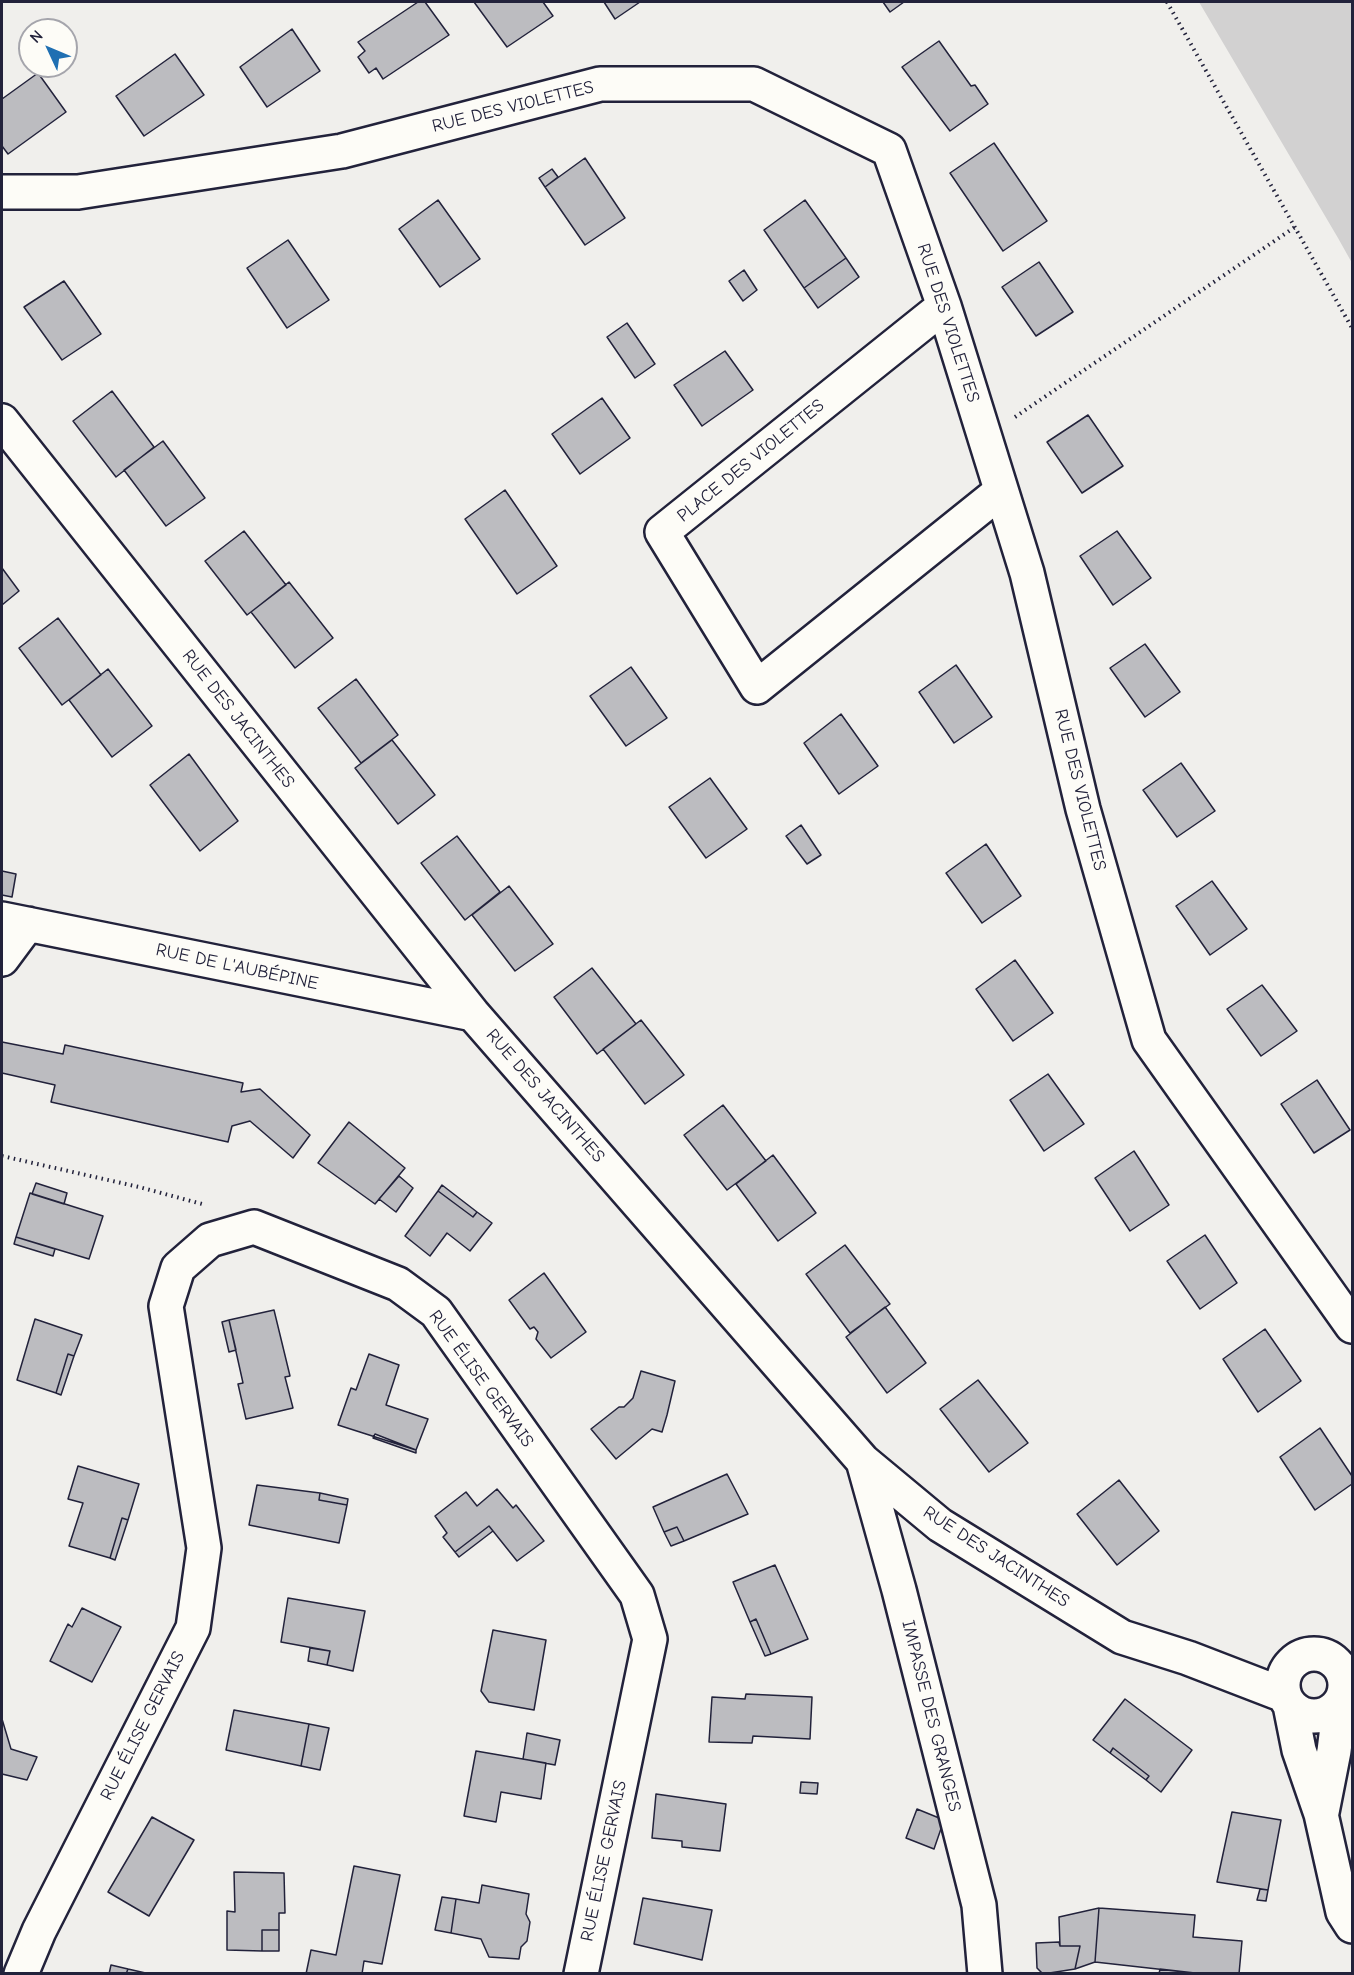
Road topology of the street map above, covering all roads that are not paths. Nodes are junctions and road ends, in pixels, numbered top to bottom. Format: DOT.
graph roads {
  1 [pos="2,192"];
  2 [pos="944,306"];
  3 [pos="2,421"];
  4 [pos="1001,490"];
  5 [pos="15,921"];
  6 [pos="2,959"];
  7 [pos="473,1014"];
  8 [pos="1353,1326"];
  9 [pos="863,1461"];
  10 [pos="1188,1658"];
  11 [pos="1292,1663"];
  12 [pos="1343,1670"];
  13 [pos="1287,1700"];
  14 [pos="1321,1814"];
  15 [pos="1353,1926"];
  16 [pos="21,1974"];
  17 [pos="581,1974"];
  18 [pos="985,1974"];
  1 -- 2 [label="street, RUE DES VIOLETTES"];
  2 -- 4 [label="street, RUE DES VIOLETTES"];
  2 -- 4 [label="street, PLACE DES VIOLETTES"];
  3 -- 7 [label="street, RUE DES JACINTHES"];
  4 -- 8 [label="street, RUE DES VIOLETTES"];
  5 -- 6 [label="street"];
  5 -- 7 [label="street, RUE DE L'AUBÉPINE"];
  7 -- 9 [label="street, RUE DES JACINTHES"];
  9 -- 10 [label="street, RUE DES JACINTHES"];
  9 -- 18 [label="street, IMPASSE DES GRANGES"];
  10 -- 11 [label="street, RUE DES JACINTHES"];
  10 -- 13 [label="street, RUE DES JACINTHES"];
  11 -- 12 [label="street"];
  11 -- 13 [label="street"];
  12 -- 13 [label="street"];
  12 -- 14 [label="street"];
  13 -- 14 [label="street"];
  14 -- 15 [label="street"];
  16 -- 17 [label="street, RUE ÉLISE GERVAIS"];
}
